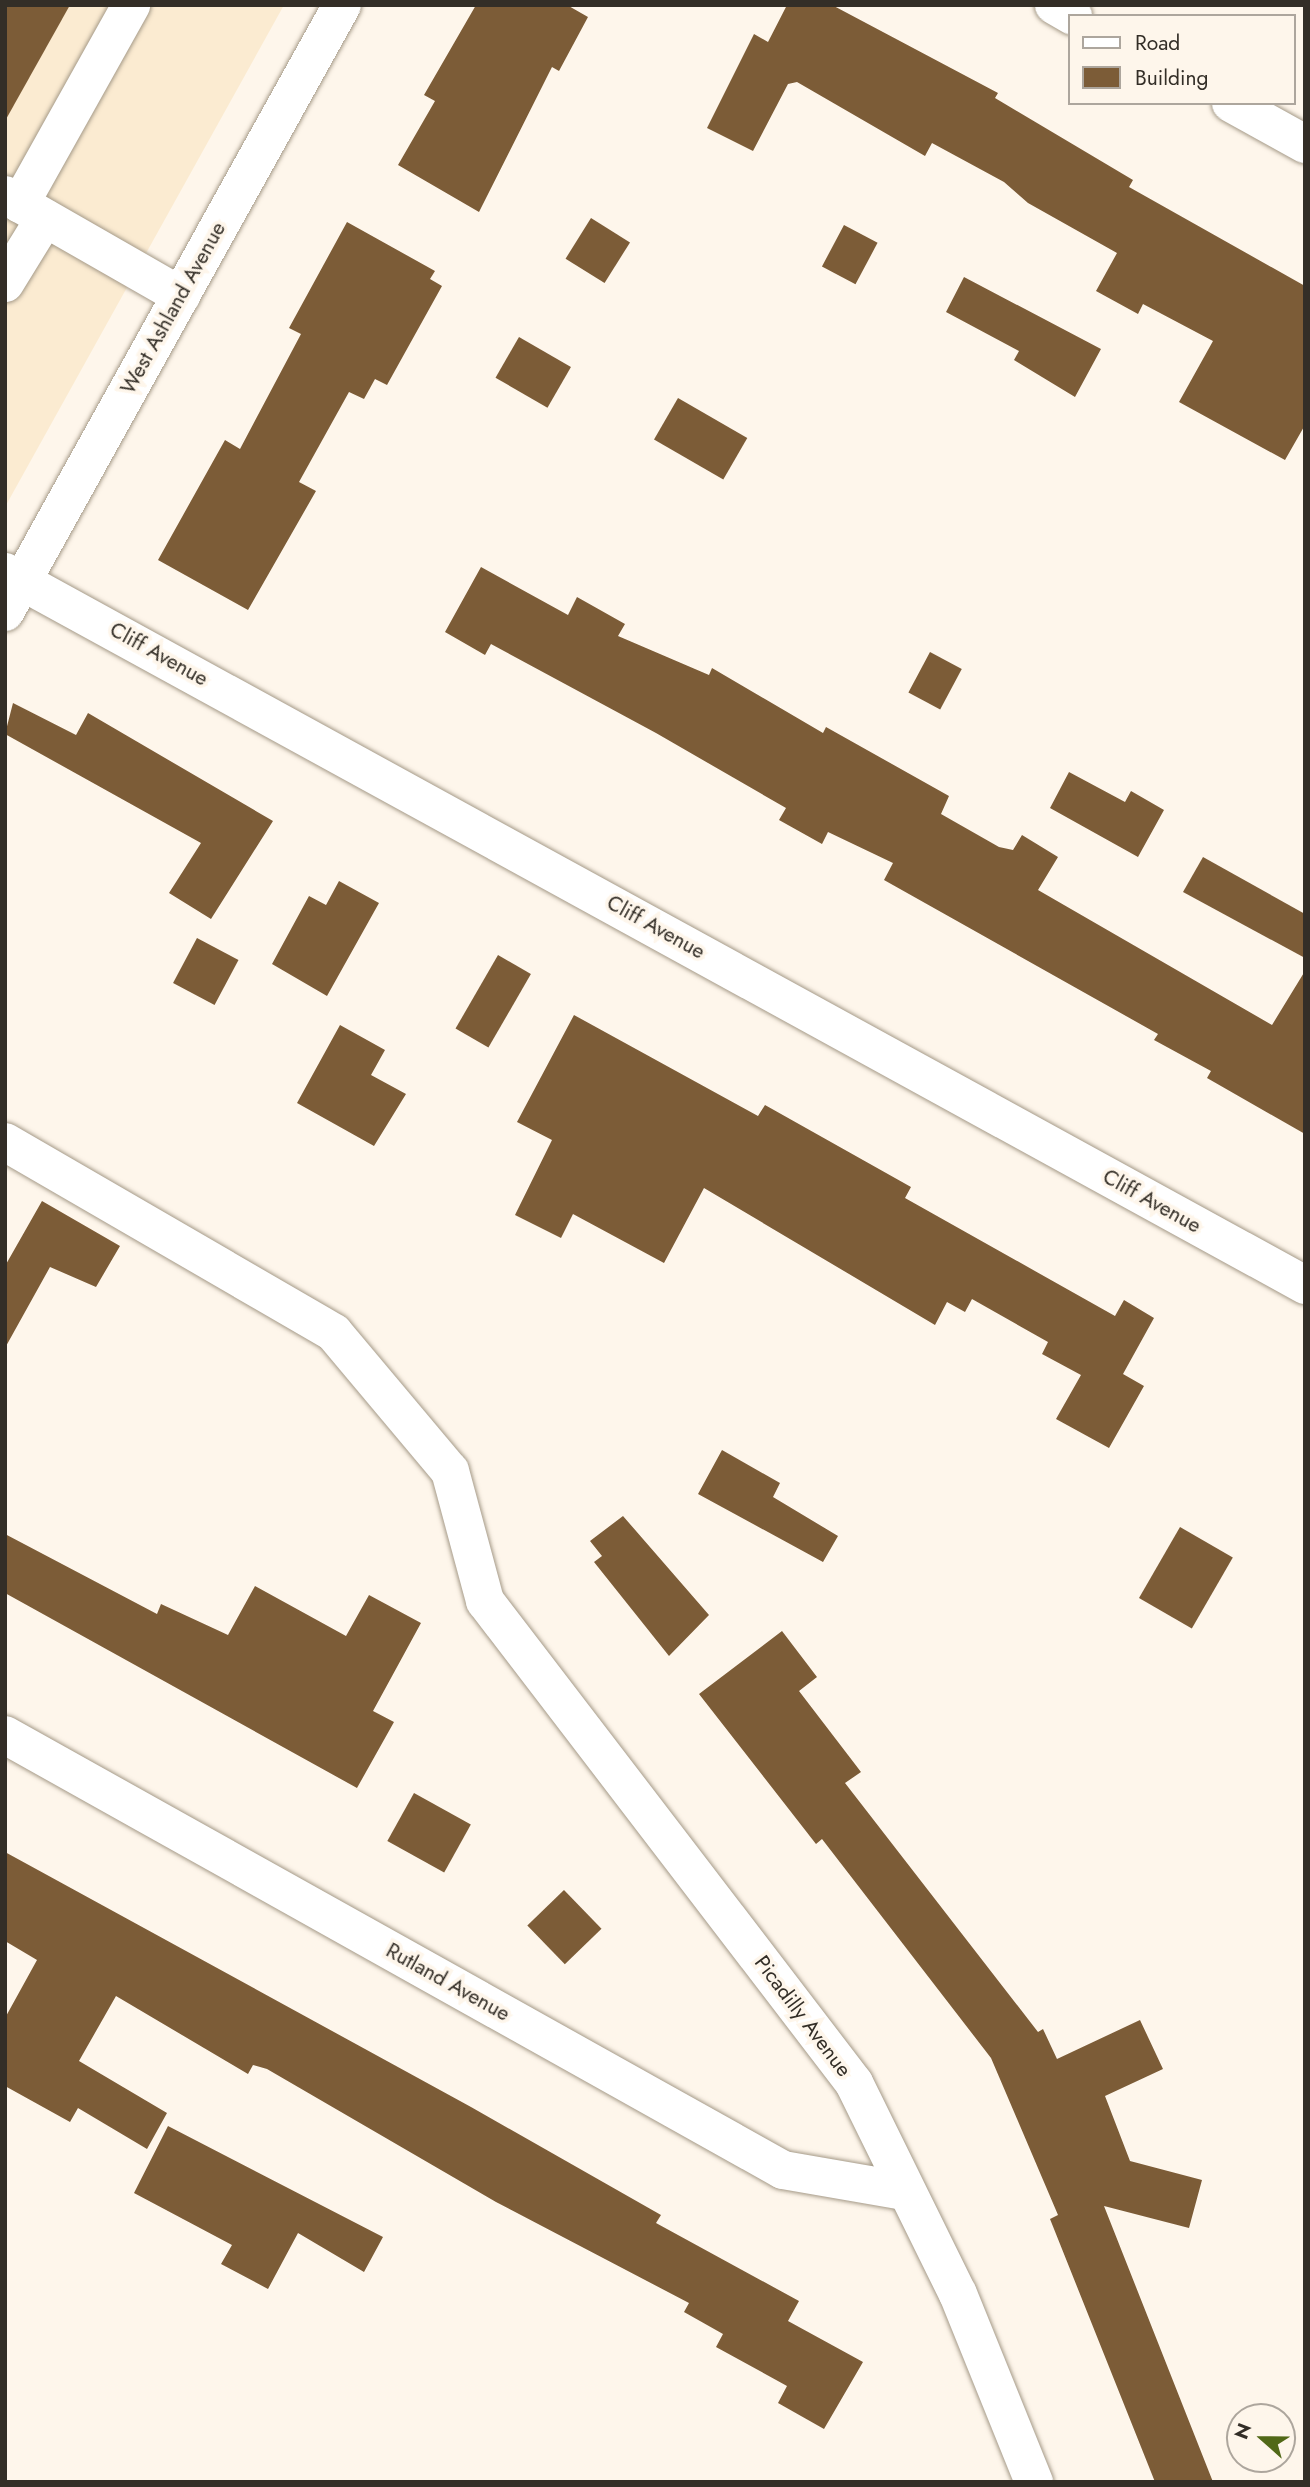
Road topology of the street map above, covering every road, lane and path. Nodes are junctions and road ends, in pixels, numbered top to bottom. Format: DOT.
graph roads {
  1 [pos="131,5"];
  2 [pos="342,5"];
  3 [pos="1054,5"];
  4 [pos="1070,14"];
  5 [pos="1235,105"];
  6 [pos="1305,144"];
  7 [pos="23,206"];
  8 [pos="5,283"];
  9 [pos="181,296"];
  10 [pos="11,588"];
  11 [pos="5,1142"];
  12 [pos="1305,1285"];
  13 [pos="5,1735"];
  14 [pos="904,2191"];
  15 [pos="1034,2482"];
  1 -- 7 [label="street"];
  2 -- 9 [label="street, West Ashland Avenue"];
  3 -- 4 [label="street"];
  5 -- 6 [label="street"];
  7 -- 8 [label="street"];
  7 -- 9 [label="street"];
  9 -- 10 [label="street, West Ashland Avenue"];
  10 -- 12 [label="street, Cliff Avenue"];
  11 -- 14 [label="street, Picadilly Avenue"];
  13 -- 14 [label="street, Rutland Avenue"];
  14 -- 15 [label="street, Picadilly Avenue"];
}
